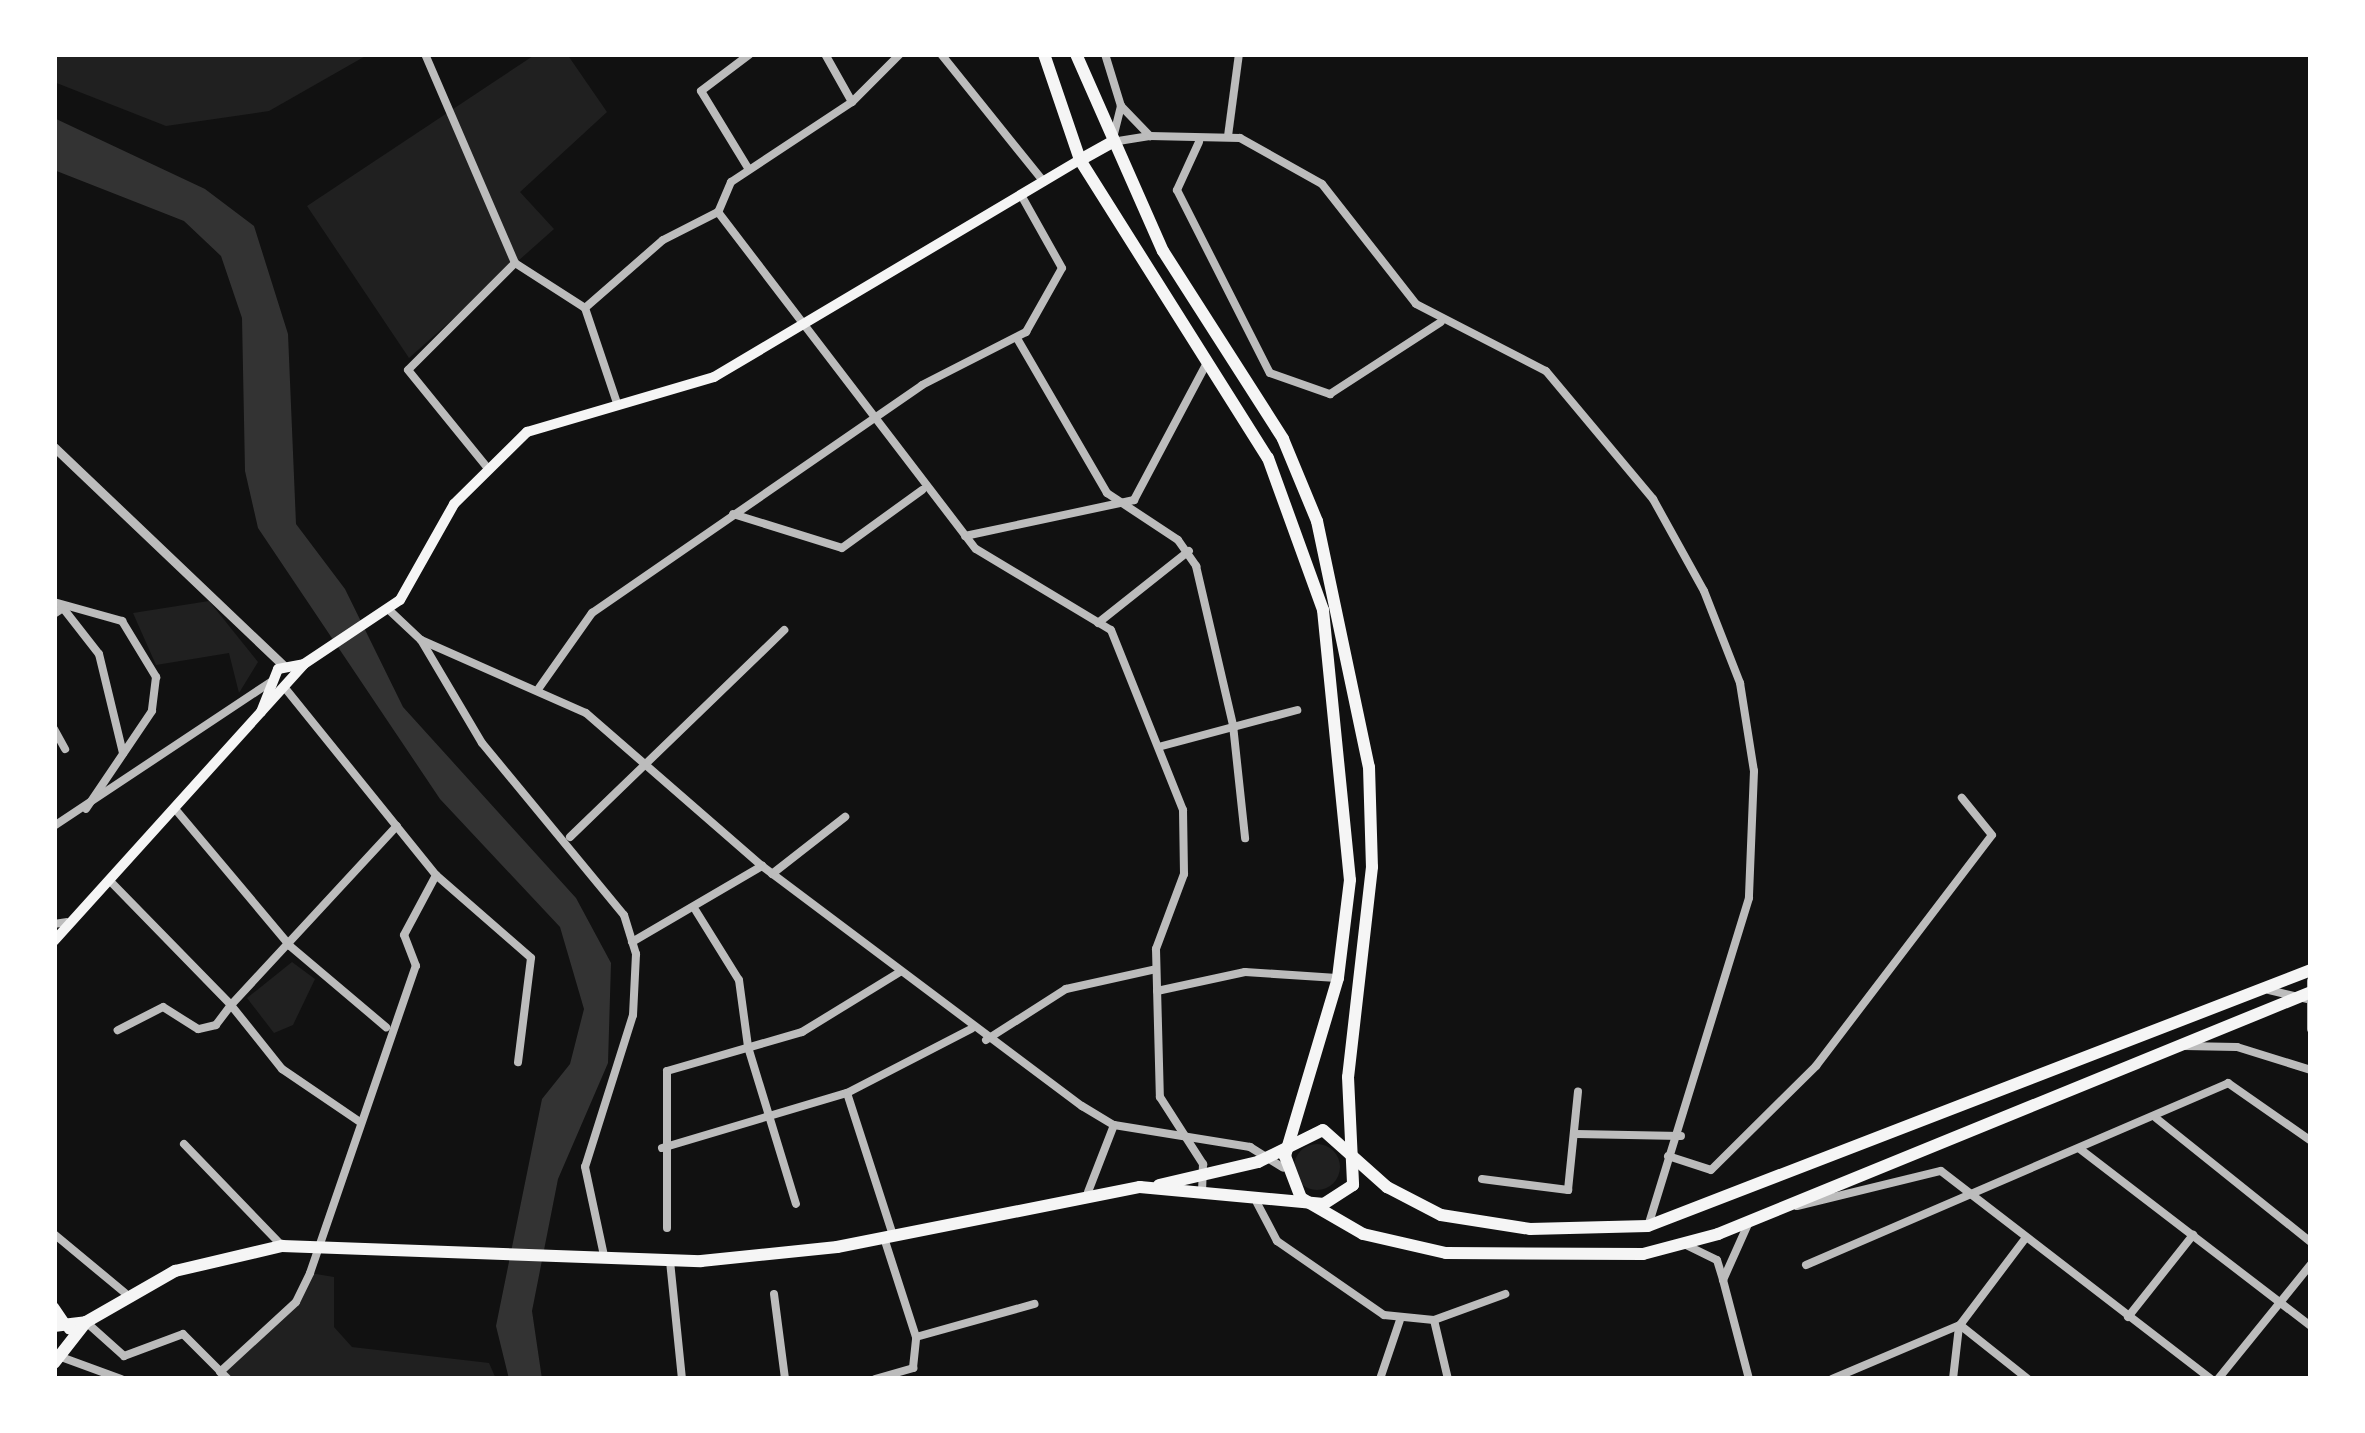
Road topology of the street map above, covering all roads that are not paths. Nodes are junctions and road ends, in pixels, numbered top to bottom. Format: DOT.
graph roads {
  1 [pos="425,54"];
  2 [pos="750,54"];
  3 [pos="824,54"];
  4 [pos="900,54"];
  5 [pos="941,54"];
  6 [pos="1044,54"];
  7 [pos="1076,54"];
  8 [pos="1105,54"];
  9 [pos="1239,54"];
  10 [pos="853,102"];
  11 [pos="1121,106"];
  12 [pos="1150,136"];
  13 [pos="1228,136"];
  14 [pos="1112,142"];
  15 [pos="1199,142"];
  16 [pos="1080,160"];
  17 [pos="748,168"];
  18 [pos="1043,182"];
  19 [pos="1021,196"];
  20 [pos="718,212"];
  21 [pos="515,263"];
  22 [pos="585,308"];
  23 [pos="1441,322"];
  24 [pos="804,323"];
  25 [pos="1018,340"];
  26 [pos="1209,360"];
  27 [pos="617,403"];
  28 [pos="872,419"];
  29 [pos="54,447"];
  30 [pos="486,466"];
  31 [pos="922,490"];
  32 [pos="1120,506"];
  33 [pos="731,513"];
  34 [pos="965,536"];
  35 [pos="1189,551"];
  36 [pos="57,608"];
  37 [pos="384,613"];
  38 [pos="1098,623"];
  39 [pos="784,630"];
  40 [pos="421,640"];
  41 [pos="284,678"];
  42 [pos="539,688"];
  43 [pos="1297,710"];
  44 [pos="1233,725"];
  45 [pos="54,729"];
  46 [pos="1162,746"];
  47 [pos="65,749"];
  48 [pos="123,754"];
  49 [pos="645,760"];
  50 [pos="1962,798"];
  51 [pos="86,808"];
  52 [pos="176,810"];
  53 [pos="844,817"];
  54 [pos="54,826"];
  55 [pos="398,826"];
  56 [pos="570,837"];
  57 [pos="1245,838"];
  58 [pos="762,866"];
  59 [pos="772,874"];
  60 [pos="436,875"];
  61 [pos="112,883"];
  62 [pos="696,911"];
  63 [pos="60,923"];
  64 [pos="54,940"];
  65 [pos="632,942"];
  66 [pos="290,946"];
  67 [pos="1156,969"];
  68 [pos="2311,970"];
  69 [pos="900,972"];
  70 [pos="1338,978"];
  71 [pos="1157,991"];
  72 [pos="2258,991"];
  73 [pos="2310,992"];
  74 [pos="231,1005"];
  75 [pos="386,1028"];
  76 [pos="971,1029"];
  77 [pos="2311,1029"];
  78 [pos="118,1030"];
  79 [pos="986,1040"];
  80 [pos="2176,1046"];
  81 [pos="748,1047"];
  82 [pos="518,1062"];
  83 [pos="2311,1070"];
  84 [pos="1577,1092"];
  85 [pos="847,1093"];
  86 [pos="773,1118"];
  87 [pos="2156,1118"];
  88 [pos="360,1122"];
  89 [pos="1114,1125"];
  90 [pos="1179,1134"];
  91 [pos="1576,1134"];
  92 [pos="1682,1136"];
  93 [pos="2311,1141"];
  94 [pos="184,1144"];
  95 [pos="1291,1145"];
  96 [pos="662,1148"];
  97 [pos="1354,1149"];
  98 [pos="2080,1149"];
  99 [pos="1668,1156"];
  100 [pos="1269,1157"];
  101 [pos="1283,1168"];
  102 [pos="1205,1170"];
  103 [pos="1482,1179"];
  104 [pos="1192,1188"];
  105 [pos="1088,1192"];
  106 [pos="1968,1192"];
  107 [pos="1257,1203"];
  108 [pos="1312,1203"];
  109 [pos="796,1204"];
  110 [pos="1774,1209"];
  111 [pos="1749,1222"];
  112 [pos="1648,1226"];
  113 [pos="667,1228"];
  114 [pos="54,1234"];
  115 [pos="2193,1235"];
  116 [pos="888,1236"];
  117 [pos="2024,1240"];
  118 [pos="323,1242"];
  119 [pos="2311,1242"];
  120 [pos="1684,1244"];
  121 [pos="282,1246"];
  122 [pos="604,1256"];
  123 [pos="670,1259"];
  124 [pos="2311,1264"];
  125 [pos="1806,1265"];
  126 [pos="1724,1280"];
  127 [pos="125,1293"];
  128 [pos="774,1294"];
  129 [pos="1504,1294"];
  130 [pos="2281,1301"];
  131 [pos="1034,1304"];
  132 [pos="54,1307"];
  133 [pos="2128,1317"];
  134 [pos="1400,1320"];
  135 [pos="1434,1320"];
  136 [pos="86,1322"];
  137 [pos="1960,1324"];
  138 [pos="60,1326"];
  139 [pos="2311,1326"];
  140 [pos="916,1337"];
  141 [pos="76,1344"];
  142 [pos="124,1356"];
  143 [pos="56,1359"];
  144 [pos="913,1368"];
  145 [pos="224,1375"];
  146 [pos="120,1378"];
  147 [pos="682,1379"];
  148 [pos="784,1379"];
  149 [pos="875,1379"];
  150 [pos="916,1379"];
  151 [pos="1380,1379"];
  152 [pos="1448,1379"];
  153 [pos="1748,1379"];
  154 [pos="1832,1379"];
  155 [pos="1953,1379"];
  156 [pos="2028,1379"];
  157 [pos="2214,1379"];
  1 -- 21 [label="street"];
  2 -- 17 [label="street"];
  3 -- 10 [label="street"];
  4 -- 10 [label="street"];
  5 -- 18 [label="street"];
  6 -- 16 [label="main road"];
  7 -- 14 [label="main road"];
  8 -- 11 [label="street"];
  9 -- 13 [label="street"];
  10 -- 17 [label="street"];
  11 -- 12 [label="street"];
  11 -- 14 [label="street"];
  12 -- 14 [label="street"];
  12 -- 15 [label="street"];
  13 -- 15 [label="street"];
  13 -- 23 [label="street"];
  14 -- 16 [label="main road"];
  14 -- 97 [label="main road"];
  15 -- 23 [label="street"];
  16 -- 18 [label="main road"];
  16 -- 26 [label="main road"];
  17 -- 20 [label="street"];
  18 -- 19 [label="main road"];
  19 -- 24 [label="main road"];
  19 -- 25 [label="street"];
  20 -- 22 [label="street"];
  20 -- 24 [label="street"];
  21 -- 22 [label="street"];
  21 -- 30 [label="street"];
  22 -- 27 [label="street"];
  23 -- 92 [label="street"];
  24 -- 27 [label="main road"];
  24 -- 28 [label="street"];
  25 -- 28 [label="street"];
  25 -- 32 [label="street"];
  26 -- 32 [label="street"];
  26 -- 70 [label="main road"];
  27 -- 30 [label="main road"];
  28 -- 31 [label="street"];
  28 -- 33 [label="street"];
  29 -- 41 [label="street"];
  30 -- 37 [label="main road"];
  31 -- 33 [label="street"];
  31 -- 34 [label="street"];
  32 -- 34 [label="street"];
  32 -- 35 [label="street"];
  33 -- 42 [label="street"];
  34 -- 38 [label="street"];
  35 -- 38 [label="street"];
  35 -- 44 [label="street"];
  36 -- 48 [label="street"];
  36 -- 48 [label="street"];
  37 -- 40 [label="street"];
  37 -- 41 [label="main road"];
  38 -- 46 [label="street"];
  39 -- 49 [label="street"];
  40 -- 42 [label="street"];
  40 -- 56 [label="street"];
  41 -- 51 [label="street"];
  41 -- 52 [label="main road"];
  41 -- 55 [label="street"];
  42 -- 49 [label="street"];
  43 -- 44 [label="street"];
  44 -- 46 [label="street"];
  44 -- 57 [label="street"];
  45 -- 47 [label="street"];
  46 -- 67 [label="street"];
  48 -- 51 [label="street"];
  49 -- 56 [label="street"];
  49 -- 58 [label="street"];
  50 -- 99 [label="street"];
  51 -- 54 [label="street"];
  52 -- 61 [label="main road"];
  52 -- 66 [label="street"];
  53 -- 59 [label="street"];
  55 -- 60 [label="street"];
  55 -- 66 [label="street"];
  56 -- 65 [label="street"];
  58 -- 59 [label="street"];
  58 -- 62 [label="street"];
  59 -- 69 [label="street"];
  60 -- 75 [label="street"];
  60 -- 82 [label="street"];
  61 -- 63 [label="main road"];
  61 -- 74 [label="street"];
  62 -- 65 [label="street"];
  62 -- 81 [label="street"];
  63 -- 64 [label="main road"];
  65 -- 122 [label="street"];
  66 -- 74 [label="street"];
  66 -- 75 [label="street"];
  67 -- 71 [label="street"];
  67 -- 79 [label="street"];
  68 -- 72 [label="main road"];
  69 -- 76 [label="street"];
  69 -- 81 [label="street"];
  70 -- 71 [label="street"];
  70 -- 95 [label="main road"];
  71 -- 90 [label="street"];
  72 -- 73 [label="street"];
  72 -- 112 [label="main road"];
  73 -- 77 [label="street"];
  73 -- 80 [label="main road"];
  74 -- 78 [label="street"];
  74 -- 88 [label="street"];
  75 -- 88 [label="street"];
  76 -- 79 [label="street"];
  76 -- 85 [label="street"];
  79 -- 89 [label="street"];
  80 -- 83 [label="street"];
  80 -- 110 [label="main road"];
  81 -- 86 [label="street"];
  81 -- 96 [label="street"];
  84 -- 91 [label="street"];
  85 -- 86 [label="street"];
  85 -- 116 [label="street"];
  86 -- 96 [label="street"];
  86 -- 109 [label="street"];
  87 -- 93 [label="street"];
  87 -- 98 [label="street"];
  87 -- 119 [label="street"];
  88 -- 118 [label="street"];
  89 -- 90 [label="street"];
  89 -- 105 [label="street"];
  90 -- 100 [label="street"];
  90 -- 102 [label="street"];
  91 -- 92 [label="street"];
  91 -- 103 [label="street"];
  92 -- 99 [label="street"];
  94 -- 121 [label="street"];
  95 -- 97 [label="main road"];
  95 -- 100 [label="main road"];
  95 -- 101 [label="main road"];
  96 -- 113 [label="street"];
  97 -- 108 [label="main road"];
  97 -- 112 [label="main road"];
  98 -- 106 [label="street"];
  98 -- 115 [label="street"];
  99 -- 112 [label="street"];
  100 -- 101 [label="street"];
  100 -- 102 [label="main road"];
  101 -- 108 [label="main road"];
  102 -- 104 [label="main road"];
  104 -- 105 [label="main road"];
  104 -- 107 [label="main road"];
  105 -- 116 [label="main road"];
  106 -- 110 [label="street"];
  106 -- 117 [label="street"];
  106 -- 125 [label="street"];
  107 -- 108 [label="main road"];
  107 -- 134 [label="street"];
  108 -- 120 [label="main road"];
  110 -- 111 [label="main road"];
  111 -- 120 [label="main road"];
  111 -- 126 [label="street"];
  114 -- 127 [label="street"];
  115 -- 130 [label="street"];
  115 -- 133 [label="street"];
  116 -- 123 [label="main road"];
  116 -- 140 [label="street"];
  117 -- 133 [label="street"];
  117 -- 137 [label="street"];
  118 -- 121 [label="main road"];
  118 -- 122 [label="main road"];
  118 -- 145 [label="street"];
  120 -- 126 [label="street"];
  121 -- 127 [label="main road"];
  122 -- 123 [label="main road"];
  123 -- 147 [label="street"];
  124 -- 130 [label="street"];
  126 -- 153 [label="street"];
  127 -- 136 [label="main road"];
  128 -- 148 [label="street"];
  129 -- 135 [label="street"];
  130 -- 139 [label="street"];
  130 -- 157 [label="street"];
  131 -- 140 [label="street"];
  132 -- 138 [label="main road"];
  133 -- 157 [label="street"];
  134 -- 135 [label="street"];
  134 -- 151 [label="street"];
  135 -- 152 [label="street"];
  136 -- 138 [label="main road"];
  136 -- 141 [label="main road"];
  136 -- 142 [label="street"];
  137 -- 154 [label="street"];
  137 -- 155 [label="street"];
  137 -- 156 [label="street"];
  138 -- 141 [label="main road"];
  140 -- 144 [label="street"];
  141 -- 143 [label="main road"];
  142 -- 145 [label="street"];
  142 -- 146 [label="street"];
  143 -- 146 [label="street"];
  144 -- 149 [label="street"];
  144 -- 150 [label="street"];
}
